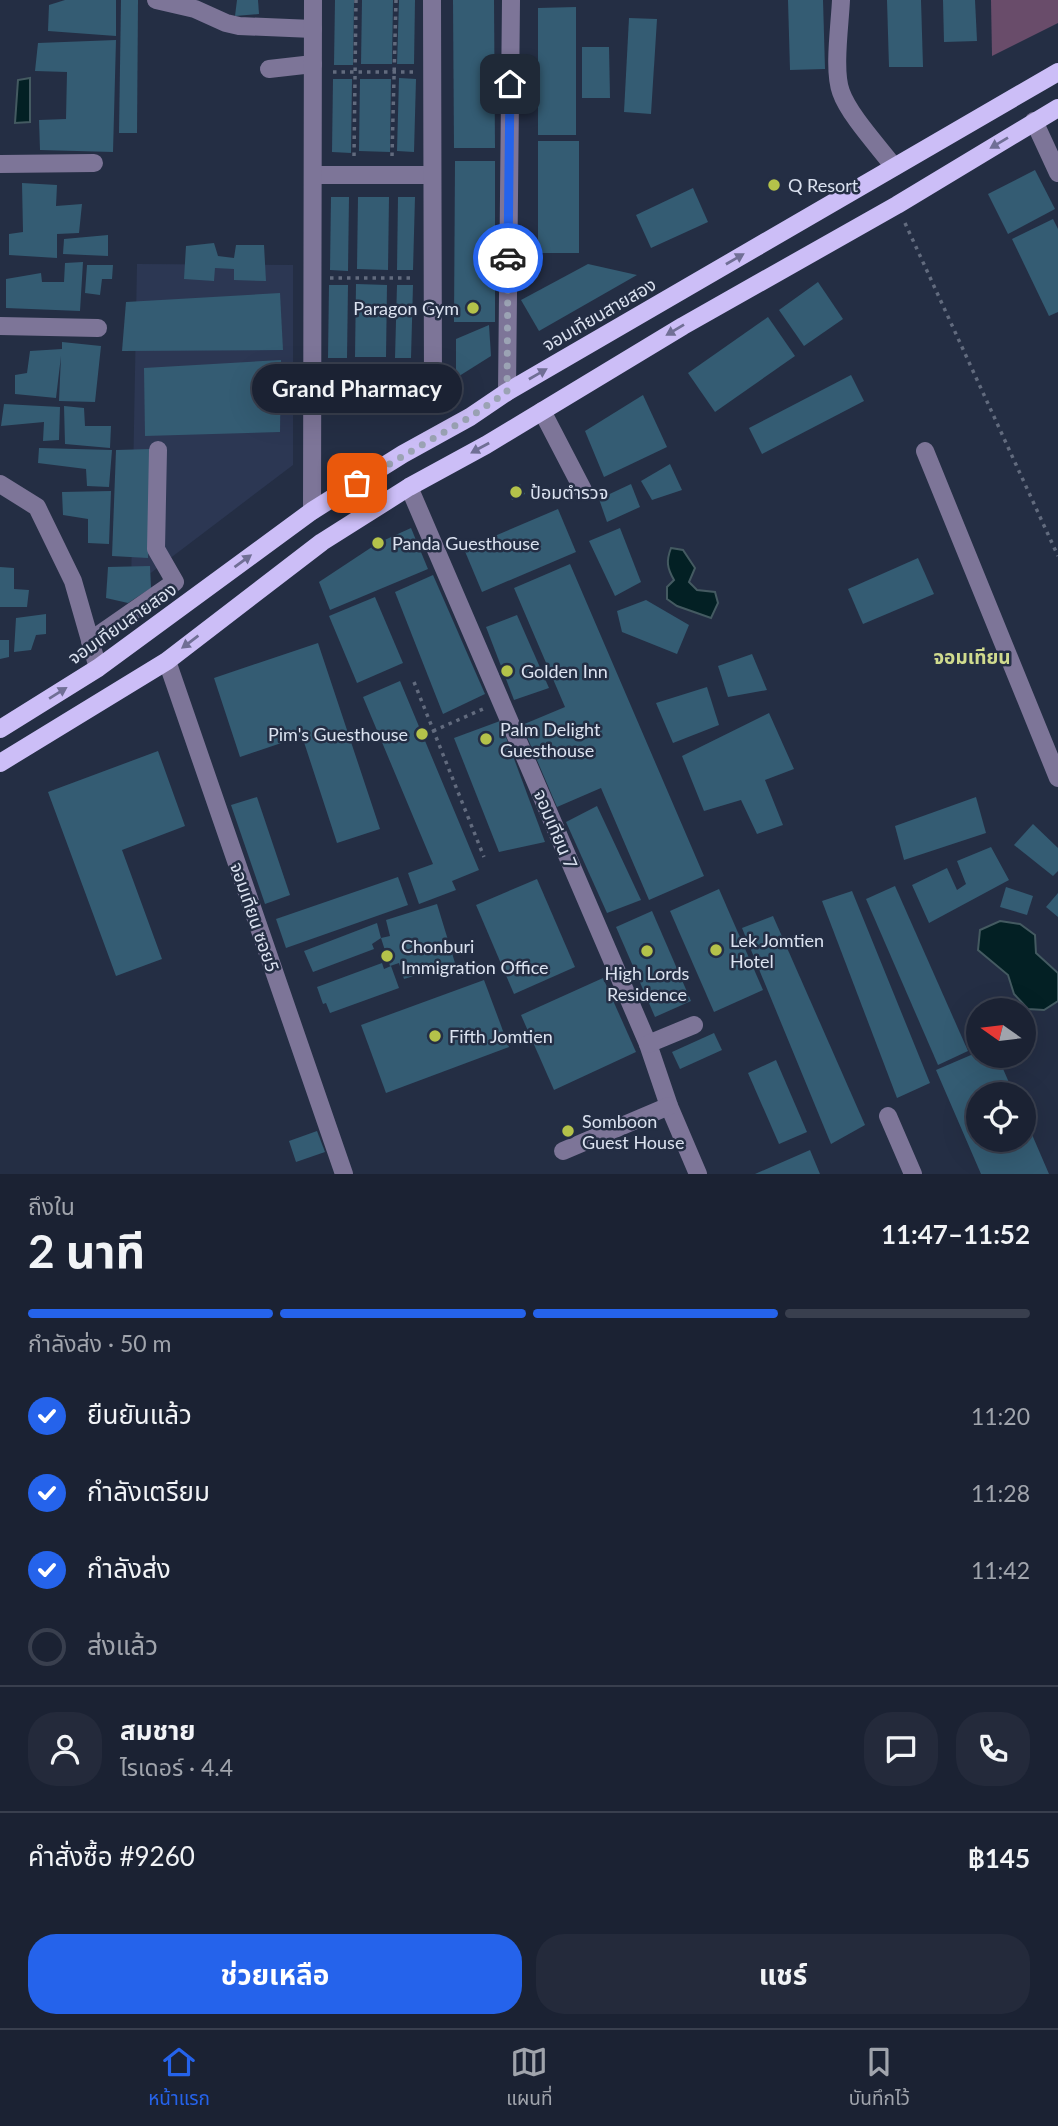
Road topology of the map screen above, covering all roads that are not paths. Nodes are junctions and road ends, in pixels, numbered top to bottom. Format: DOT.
graph roads {
  1 [pos="156,0"];
  2 [pos="313,0"];
  3 [pos="432,0"];
  4 [pos="511,0"];
  5 [pos="841,0"];
  6 [pos="313,29"];
  7 [pos="313,68"];
  8 [pos="269,69"];
  9 [pos="1058,72"];
  10 [pos="1058,108"];
  11 [pos="1034,121"];
  12 [pos="94,163"];
  13 [pos="0,164"];
  14 [pos="894,167"];
  15 [pos="1058,173"];
  16 [pos="313,175"];
  17 [pos="432,176"];
  18 [pos="0,326"];
  19 [pos="99,328"];
  20 [pos="312,387"];
  21 [pos="507,392"];
  22 [pos="542,411"];
  23 [pos="158,450"];
  24 [pos="925,451"];
  25 [pos="0,484"];
  26 [pos="409,487"];
  27 [pos="583,490"];
  28 [pos="312,511"];
  29 [pos="90,641"];
  30 [pos="167,660"];
  31 [pos="98,668"];
  32 [pos="0,729"];
  33 [pos="0,763"];
  34 [pos="1058,778"];
  35 [pos="694,1025"];
  36 [pos="649,1044"];
  37 [pos="669,1106"];
  38 [pos="888,1116"];
  39 [pos="563,1151"];
  40 [pos="344,1174"];
  41 [pos="698,1174"];
  42 [pos="913,1174"];
  1 -- 6 [label="street"];
  2 -- 6 [label="street"];
  3 -- 17 [label="street"];
  4 -- 21 [label="street"];
  5 -- 14 [label="street"];
  6 -- 7 [label="street"];
  7 -- 8 [label="street"];
  7 -- 16 [label="street"];
  9 -- 14 [label="main road, จอมเทียนสายสอง"];
  10 -- 11 [label="main road"];
  11 -- 15 [label="street"];
  11 -- 22 [label="main road, one-way"];
  12 -- 13 [label="street"];
  21 -- 14 [label="main road, จอมเทียนสายสอง, one-way"];
  16 -- 17 [label="street"];
  16 -- 20 [label="street"];
  17 -- 20 [label="street"];
  18 -- 19 [label="street"];
  20 -- 28 [label="street"];
  21 -- 28 [label="main road, จอมเทียนสายสอง"];
  22 -- 26 [label="main road, one-way"];
  22 -- 27 [label="street"];
  23 -- 29 [label="street"];
  24 -- 34 [label="street"];
  25 -- 29 [label="street"];
  26 -- 30 [label="main road, one-way"];
  26 -- 36 [label="street, จอมเทียน 7"];
  31 -- 28 [label="main road, จอมเทียนสายสอง, one-way"];
  29 -- 31 [label="street"];
  30 -- 33 [label="main road"];
  30 -- 40 [label="street, จอมเทียน ซอย5"];
  32 -- 31 [label="main road, จอมเทียนสายสอง, one-way"];
  35 -- 36 [label="street"];
  36 -- 37 [label="street, จอมเทียน 7"];
  37 -- 39 [label="street"];
  37 -- 41 [label="street, จอมเทียน 7"];
  38 -- 42 [label="street"];
}
